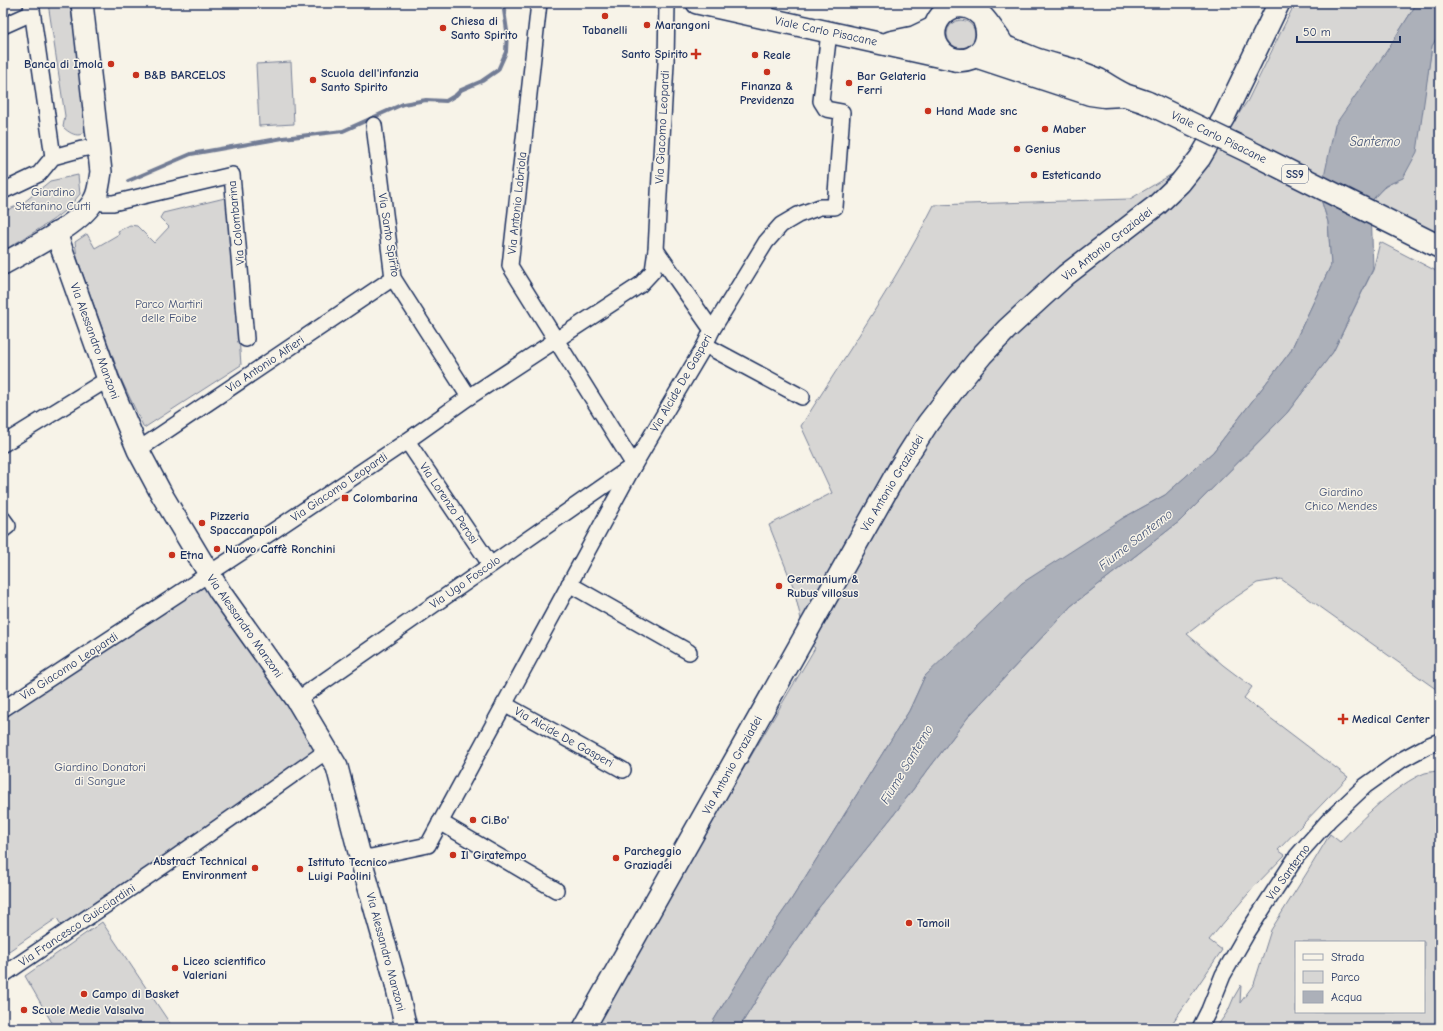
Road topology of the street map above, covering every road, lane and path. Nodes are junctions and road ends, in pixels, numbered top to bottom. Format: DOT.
graph roads {
  1 [pos="82,3"];
  2 [pos="539,3"];
  3 [pos="667,3"];
  4 [pos="697,3"];
  5 [pos="1279,3"];
  6 [pos="31,8"];
  7 [pos="766,10"];
  8 [pos="951,10"];
  9 [pos="984,20"];
  10 [pos="3,26"];
  11 [pos="829,32"];
  12 [pos="884,44"];
  13 [pos="965,58"];
  14 [pos="1076,71"];
  15 [pos="1036,76"];
  16 [pos="1124,95"];
  17 [pos="374,125"];
  18 [pos="98,146"];
  19 [pos="53,157"];
  20 [pos="3,191"];
  21 [pos="94,201"];
  22 [pos="56,234"];
  23 [pos="1440,247"];
  24 [pos="656,250"];
  25 [pos="3,264"];
  26 [pos="393,278"];
  27 [pos="712,330"];
  28 [pos="556,338"];
  29 [pos="246,339"];
  30 [pos="705,345"];
  31 [pos="108,379"];
  32 [pos="469,397"];
  33 [pos="802,397"];
  34 [pos="407,441"];
  35 [pos="3,444"];
  36 [pos="138,450"];
  37 [pos="634,465"];
  38 [pos="3,519"];
  39 [pos="3,530"];
  40 [pos="490,564"];
  41 [pos="208,574"];
  42 [pos="569,584"];
  43 [pos="688,652"];
  44 [pos="296,700"];
  45 [pos="504,704"];
  46 [pos="3,709"];
  47 [pos="1440,741"];
  48 [pos="328,750"];
  49 [pos="623,770"];
  50 [pos="440,822"];
  51 [pos="360,856"];
  52 [pos="556,890"];
  53 [pos="3,975"];
  54 [pos="406,1028"];
  55 [pos="584,1028"];
  56 [pos="1200,1028"];
  1 -- 18 [label="street"];
  2 -- 28 [label="street, Via Antonio Labriola"];
  3 -- 24 [label="street, Via Giacomo Leopardi"];
  4 -- 7 [label="street, Viale Carlo Pisacane"];
  5 -- 55 [label="street, Via Antonio Graziadei"];
  6 -- 10 [label="street"];
  6 -- 19 [label="street"];
  7 -- 11 [label="street, Viale Carlo Pisacane"];
  8 -- 9 [label="main road, Viale Carlo Pisacane"];
  8 -- 12 [label="street, Viale Carlo Pisacane"];
  8 -- 13 [label="main road, Viale Carlo Pisacane"];
  9 -- 13 [label="main road"];
  9 -- 14 [label="main road, Viale Carlo Pisacane / SS9"];
  11 -- 12 [label="street, Viale Carlo Pisacane"];
  11 -- 27 [label="street, Via Alcide De Gasperi"];
  12 -- 13 [label="street, Viale Carlo Pisacane"];
  13 -- 15 [label="main road, Viale Carlo Pisacane / SS9"];
  14 -- 15 [label="main road"];
  14 -- 16 [label="main road, Viale Carlo Pisacane / SS9"];
  15 -- 16 [label="main road, Viale Carlo Pisacane / SS9"];
  16 -- 23 [label="main road, Viale Carlo Pisacane / SS9, bridge"];
  17 -- 26 [label="street, Via Santo Spirito"];
  18 -- 19 [label="street"];
  18 -- 21 [label="street"];
  19 -- 20 [label="street"];
  21 -- 22 [label="street"];
  21 -- 29 [label="street, Via Colombarina"];
  22 -- 25 [label="street"];
  22 -- 31 [label="street, Via Alessandro Manzoni"];
  24 -- 27 [label="street"];
  24 -- 28 [label="street, Via Giacomo Leopardi"];
  26 -- 32 [label="street, Via Santo Spirito"];
  26 -- 36 [label="street, Via Antonio Alfieri"];
  27 -- 30 [label="street, Via Alcide De Gasperi"];
  28 -- 32 [label="street, Via Giacomo Leopardi"];
  28 -- 37 [label="street, Via Antonio Labriola"];
  30 -- 33 [label="street"];
  30 -- 37 [label="street, Via Alcide De Gasperi"];
  31 -- 35 [label="street"];
  31 -- 36 [label="street, Via Alessandro Manzoni"];
  32 -- 34 [label="street, Via Giacomo Leopardi"];
  34 -- 40 [label="street, Via Lorenzo Perosi"];
  34 -- 41 [label="street, Via Giacomo Leopardi"];
  36 -- 41 [label="street, Via Alessandro Manzoni"];
  37 -- 40 [label="street, Via Ugo Foscolo"];
  37 -- 42 [label="street, Via Alcide De Gasperi"];
  38 -- 39 [label="street"];
  40 -- 44 [label="street, Via Ugo Foscolo"];
  41 -- 44 [label="street, Via Alessandro Manzoni"];
  41 -- 46 [label="street, Via Giacomo Leopardi"];
  42 -- 43 [label="street"];
  42 -- 45 [label="street, Via Alcide De Gasperi"];
  44 -- 48 [label="street, Via Alessandro Manzoni"];
  45 -- 49 [label="street, Via Alcide De Gasperi"];
  45 -- 50 [label="street, Via Alcide De Gasperi"];
  47 -- 56 [label="street, Via Santerno"];
  48 -- 51 [label="street, Via Alessandro Manzoni"];
  48 -- 53 [label="street, Via Francesco Guicciardini"];
  50 -- 51 [label="street, Via Alcide De Gasperi"];
  50 -- 52 [label="street"];
  51 -- 54 [label="street, Via Alessandro Manzoni"];
}
